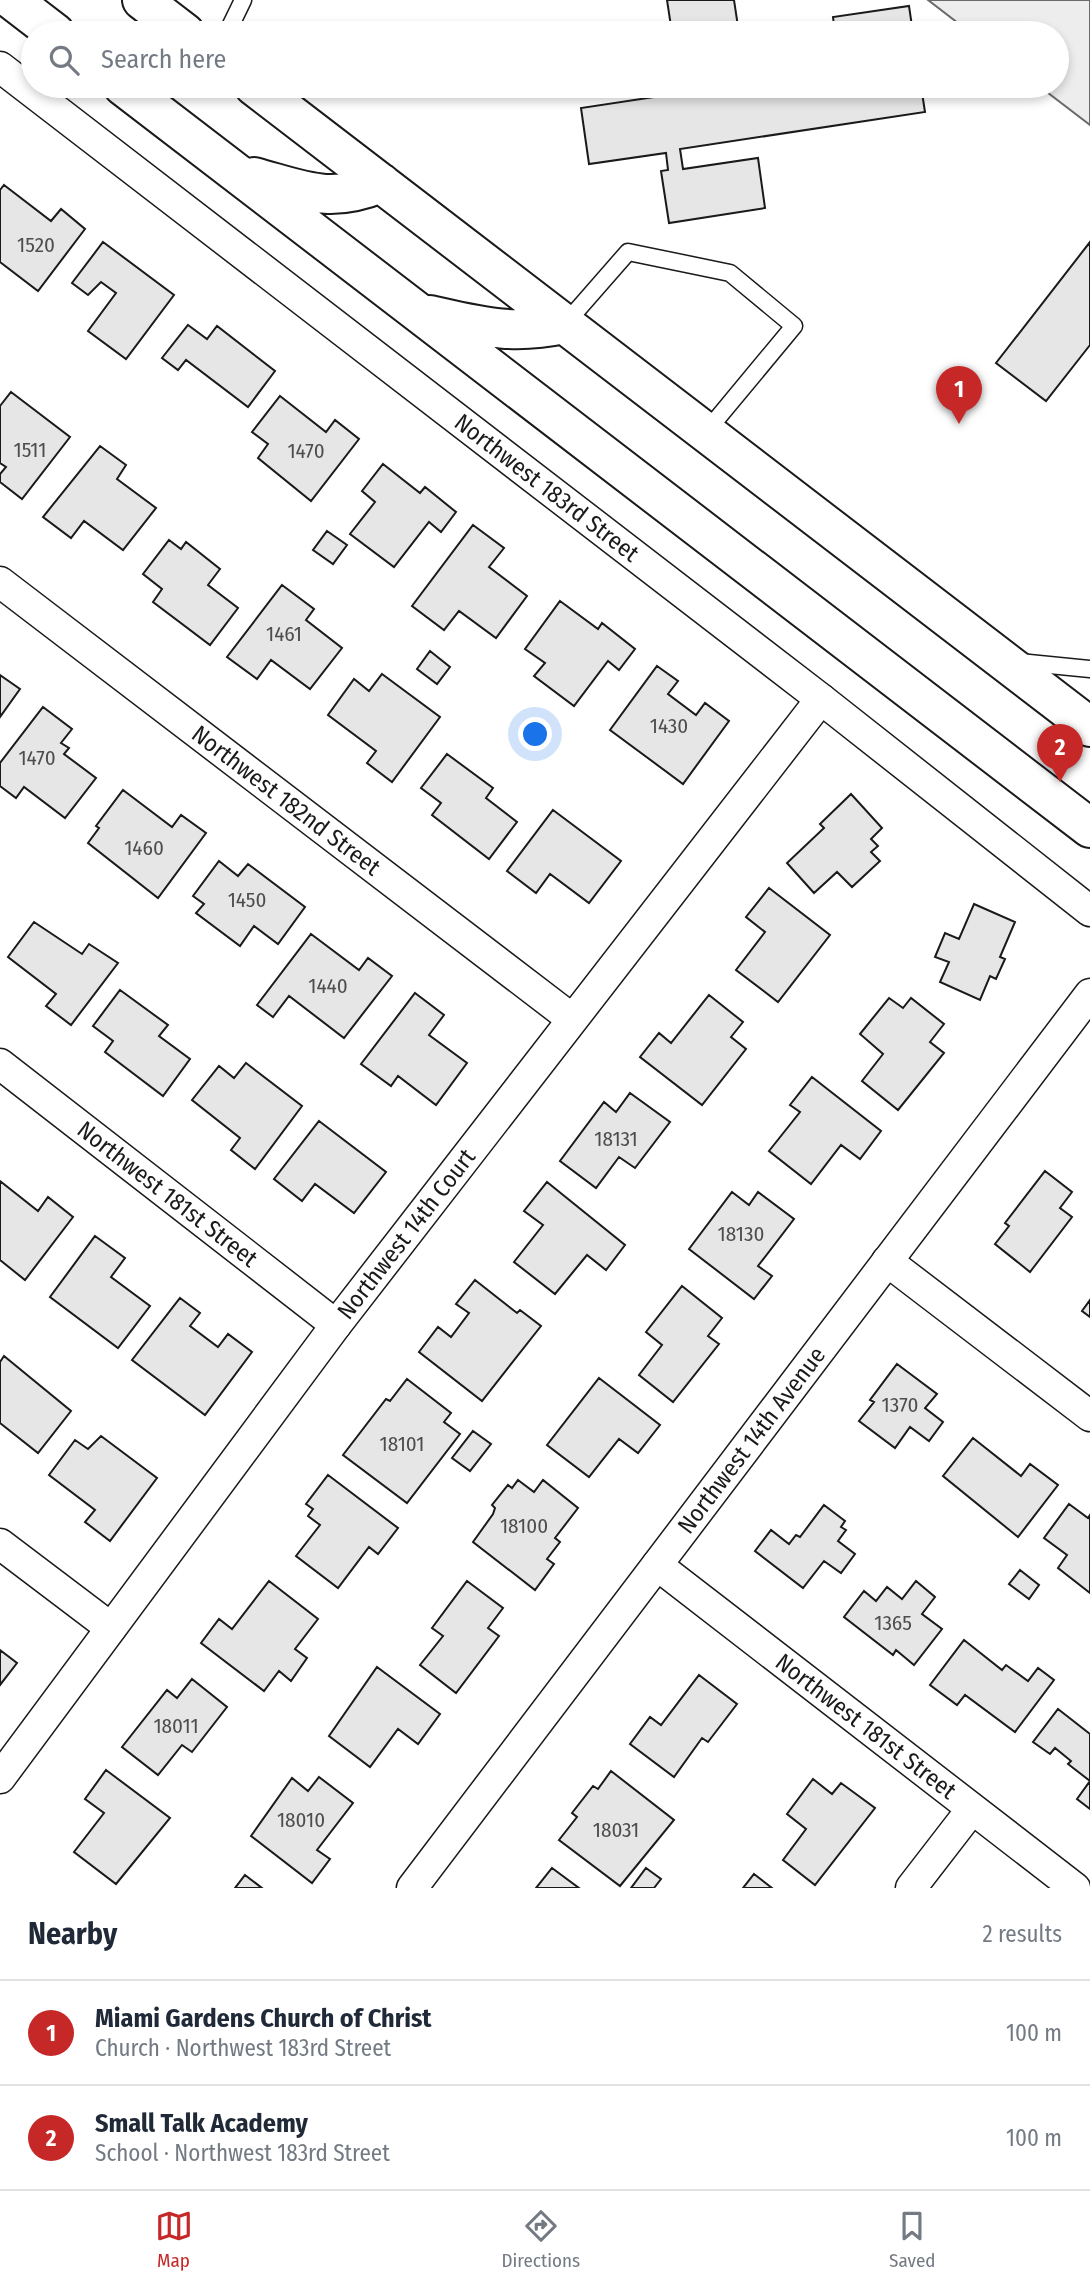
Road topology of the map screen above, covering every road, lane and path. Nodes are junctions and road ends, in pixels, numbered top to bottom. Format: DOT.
graph roads {
  1 [pos="12,0"];
  2 [pos="142,0"];
  3 [pos="243,0"];
  4 [pos="39,21"];
  5 [pos="169,21"];
  6 [pos="233,21"];
  7 [pos="0,67"];
  8 [pos="21,83"];
  9 [pos="40,98"];
  10 [pos="139,98"];
  11 [pos="270,98"];
  12 [pos="236,172"];
  13 [pos="381,183"];
  14 [pos="418,313"];
  15 [pos="565,324"];
  16 [pos="706,432"];
  17 [pos="0,582"];
  18 [pos="1004,661"];
  19 [pos="1090,669"];
  20 [pos="821,698"];
  21 [pos="1090,727"];
  22 [pos="1090,828"];
  23 [pos="1090,911"];
  24 [pos="1090,994"];
  25 [pos="572,1019"];
  26 [pos="0,1064"];
  27 [pos="887,1261"];
  28 [pos="336,1325"];
  29 [pos="1090,1416"];
  30 [pos="0,1544"];
  31 [pos="657,1565"];
  32 [pos="111,1628"];
  33 [pos="0,1778"];
  34 [pos="972,1809"];
  35 [pos="412,1888"];
  36 [pos="911,1888"];
  37 [pos="1076,1888"];
  1 -- 4 [label="main road"];
  2 -- 5 [label="main road"];
  3 -- 6 [label="lane"];
  7 -- 8 [label="street, Northwest 183rd Street"];
  9 -- 20 [label="street, Northwest 183rd Street"];
  10 -- 12 [label="main road"];
  11 -- 13 [label="main road"];
  12 -- 13 [label="main road"];
  12 -- 14 [label="main road"];
  13 -- 15 [label="main road"];
  14 -- 15 [label="main road"];
  14 -- 22 [label="main road"];
  15 -- 16 [label="main road"];
  15 -- 16 [label="lane"];
  16 -- 18 [label="main road"];
  17 -- 25 [label="street, Northwest 182nd Street"];
  18 -- 19 [label="lane"];
  18 -- 21 [label="main road"];
  20 -- 23 [label="street, Northwest 183rd Street"];
  20 -- 25 [label="street, Northwest 14th Court"];
  24 -- 27 [label="street, Northwest 14th Avenue"];
  25 -- 28 [label="street, Northwest 14th Court"];
  26 -- 28 [label="street, Northwest 181st Street"];
  27 -- 29 [label="street"];
  27 -- 31 [label="street, Northwest 14th Avenue"];
  28 -- 32 [label="street, Northwest 14th Court"];
  30 -- 32 [label="street"];
  31 -- 34 [label="street, Northwest 181st Street"];
  31 -- 35 [label="street, Northwest 14th Avenue"];
  32 -- 33 [label="street, Northwest 14th Court"];
  34 -- 36 [label="street"];
  34 -- 37 [label="street, Northwest 181st Street"];
}
